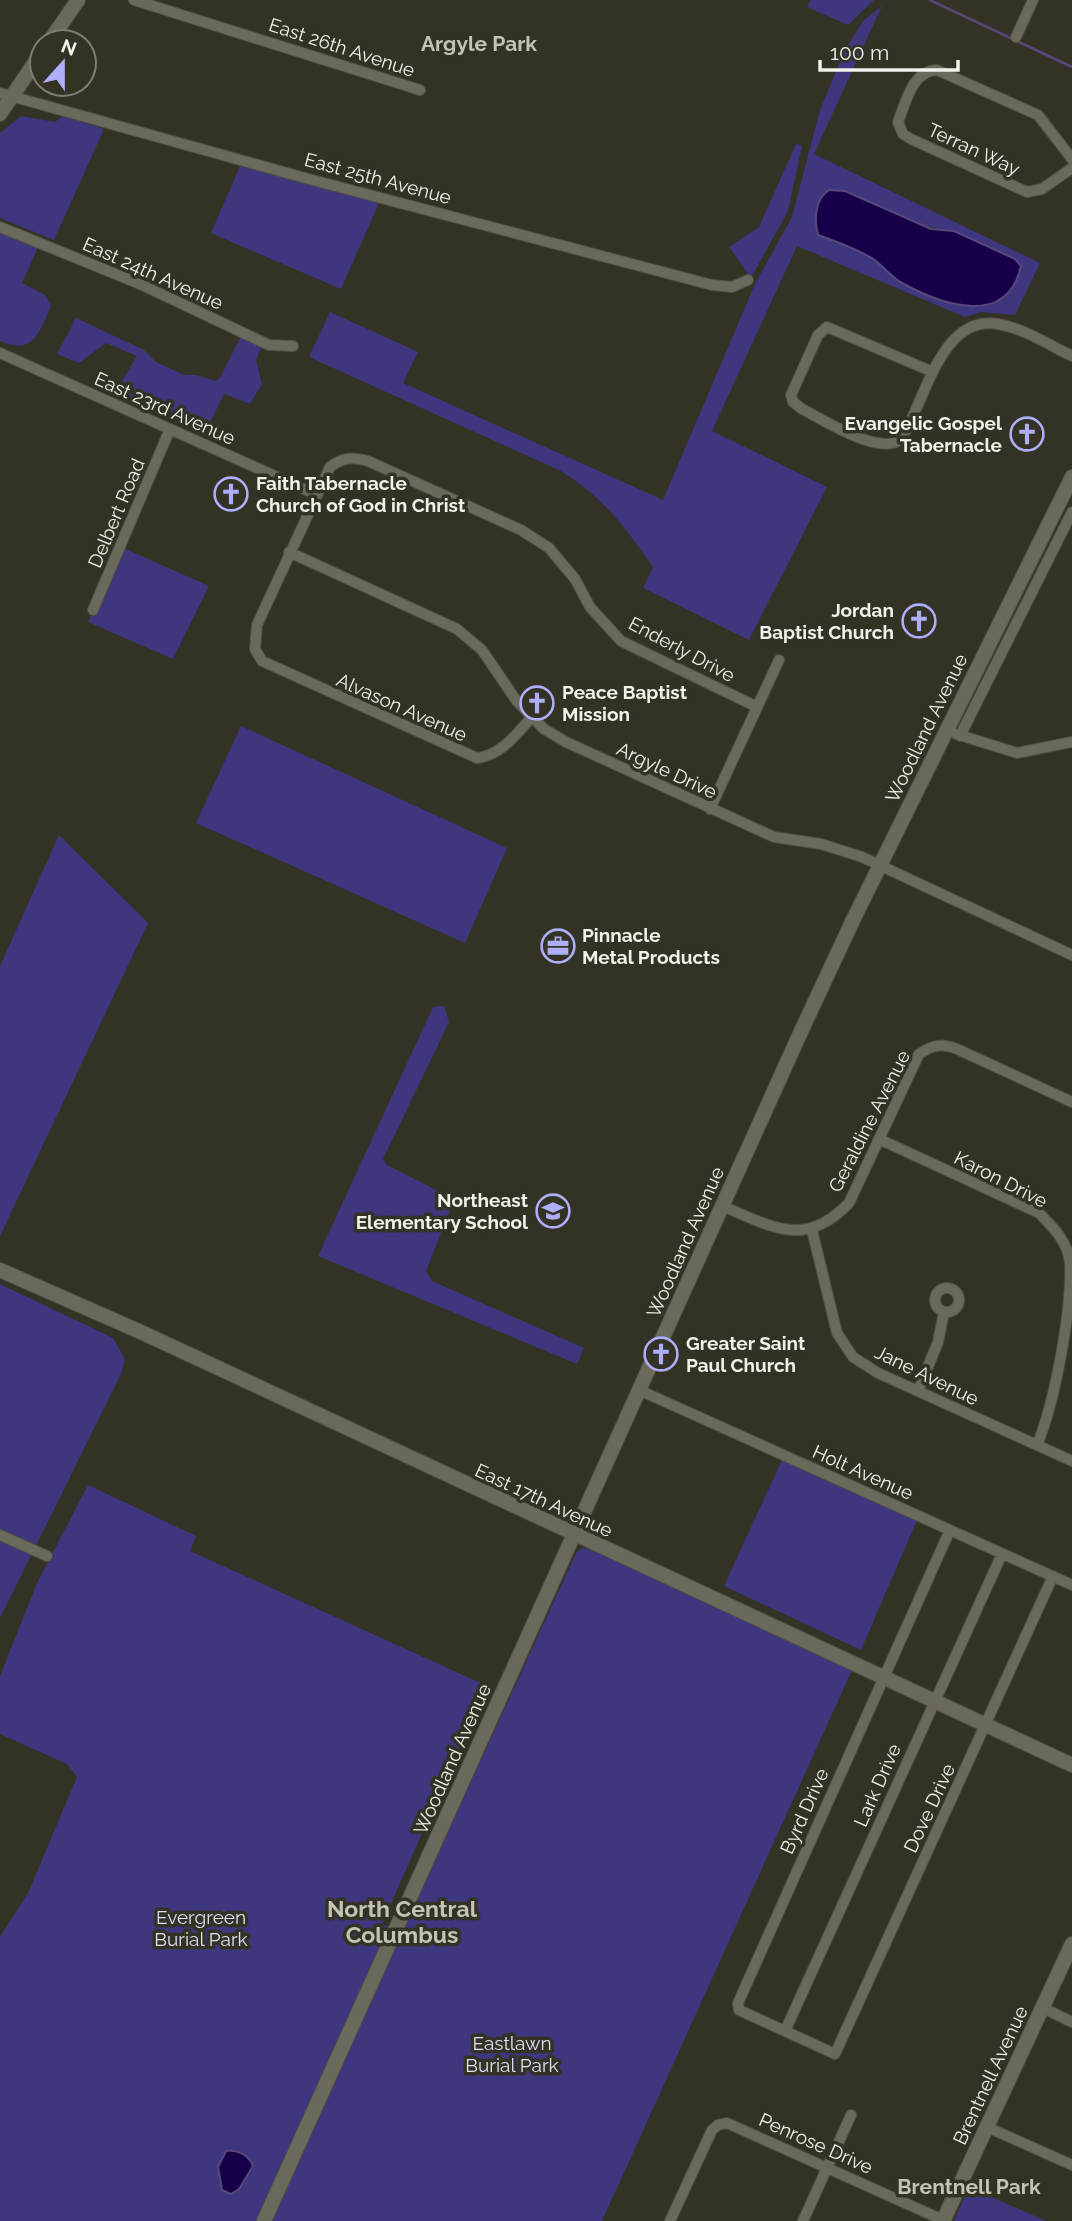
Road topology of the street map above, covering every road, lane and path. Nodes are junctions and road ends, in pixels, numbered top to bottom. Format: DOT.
graph roads {
  1 [pos="78,0"];
  2 [pos="134,0"];
  3 [pos="1033,0"];
  4 [pos="59,28"];
  5 [pos="1016,37"];
  6 [pos="28,69"];
  7 [pos="420,90"];
  8 [pos="6,95"];
  9 [pos="0,114"];
  10 [pos="1072,159"];
  11 [pos="1072,168"];
  12 [pos="0,227"];
  13 [pos="748,280"];
  14 [pos="293,346"];
  15 [pos="0,353"];
  16 [pos="1072,356"];
  17 [pos="933,373"];
  18 [pos="170,429"];
  19 [pos="1072,478"];
  20 [pos="315,494"];
  21 [pos="1072,512"];
  22 [pos="289,552"];
  23 [pos="93,610"];
  24 [pos="779,660"];
  25 [pos="757,707"];
  26 [pos="532,717"];
  27 [pos="953,734"];
  28 [pos="1072,742"];
  29 [pos="710,809"];
  30 [pos="880,865"];
  31 [pos="1072,955"];
  32 [pos="1072,1101"];
  33 [pos="879,1139"];
  34 [pos="722,1206"];
  35 [pos="812,1230"];
  36 [pos="0,1270"];
  37 [pos="944,1312"];
  38 [pos="639,1390"];
  39 [pos="918,1391"];
  40 [pos="1037,1445"];
  41 [pos="1072,1461"];
  42 [pos="950,1530"];
  43 [pos="0,1535"];
  44 [pos="575,1535"];
  45 [pos="1002,1554"];
  46 [pos="47,1556"];
  47 [pos="1053,1576"];
  48 [pos="1072,1585"];
  49 [pos="882,1679"];
  50 [pos="933,1702"];
  51 [pos="987,1725"];
  52 [pos="1072,1765"];
  53 [pos="1072,1944"];
  54 [pos="1043,2008"];
  55 [pos="1072,2022"];
  56 [pos="785,2031"];
  57 [pos="835,2054"];
  58 [pos="851,2115"];
  59 [pos="987,2127"];
  60 [pos="1072,2165"];
  61 [pos="827,2167"];
  62 [pos="264,2221"];
  63 [pos="670,2221"];
  64 [pos="803,2221"];
  65 [pos="943,2221"];
  1 -- 4 [label="street"];
  2 -- 7 [label="street, East 26th Avenue"];
  3 -- 5 [label="street"];
  6 -- 8 [label="street"];
  8 -- 9 [label="street"];
  8 -- 13 [label="street, East 25th Avenue"];
  10 -- 11 [label="street, Terran Way"];
  12 -- 14 [label="street, East 24th Avenue"];
  15 -- 18 [label="street, East 23rd Avenue"];
  16 -- 17 [label="street"];
  17 -- 17 [label="street"];
  18 -- 20 [label="street, East 23rd Avenue"];
  18 -- 23 [label="street, Delbert Road"];
  19 -- 27 [label="street, Woodland Avenue"];
  20 -- 22 [label="street"];
  20 -- 25 [label="street, Enderly Drive"];
  21 -- 27 [label="street"];
  22 -- 26 [label="street, Argyle Drive"];
  22 -- 26 [label="street, Alvason Avenue"];
  24 -- 25 [label="street"];
  25 -- 29 [label="street"];
  26 -- 29 [label="street, Argyle Drive"];
  27 -- 28 [label="street"];
  27 -- 30 [label="street, Woodland Avenue"];
  29 -- 30 [label="street, Argyle Drive"];
  30 -- 31 [label="street, Argyle Drive"];
  30 -- 34 [label="street, Woodland Avenue"];
  32 -- 33 [label="street, Geraldine Avenue"];
  33 -- 35 [label="street, Geraldine Avenue"];
  33 -- 40 [label="street, Karon Drive"];
  34 -- 35 [label="street"];
  34 -- 38 [label="street, Woodland Avenue"];
  35 -- 39 [label="street, Jane Avenue"];
  36 -- 44 [label="street, East 17th Avenue"];
  37 -- 39 [label="street"];
  38 -- 42 [label="street, Holt Avenue"];
  38 -- 44 [label="street, Woodland Avenue"];
  39 -- 40 [label="street, Jane Avenue"];
  40 -- 41 [label="street, Jane Avenue"];
  42 -- 45 [label="street, Holt Avenue"];
  42 -- 49 [label="street, Byrd Drive"];
  43 -- 46 [label="street"];
  44 -- 49 [label="street, East 17th Avenue"];
  44 -- 62 [label="street, Woodland Avenue"];
  45 -- 47 [label="street, Holt Avenue"];
  45 -- 50 [label="street, Lark Drive"];
  47 -- 48 [label="street, Holt Avenue"];
  47 -- 51 [label="street, Dove Drive"];
  49 -- 50 [label="street, East 17th Avenue"];
  49 -- 56 [label="street, Byrd Drive"];
  50 -- 51 [label="street, East 17th Avenue"];
  50 -- 56 [label="street, Lark Drive"];
  51 -- 52 [label="street, East 17th Avenue"];
  51 -- 57 [label="street, Dove Drive"];
  53 -- 54 [label="street, Brentnell Avenue"];
  54 -- 55 [label="street"];
  54 -- 59 [label="street, Brentnell Avenue"];
  56 -- 57 [label="street, Byrd Drive"];
  58 -- 61 [label="street"];
  59 -- 60 [label="street"];
  59 -- 65 [label="street, Brentnell Avenue"];
  61 -- 63 [label="street, Penrose Drive"];
  61 -- 64 [label="street"];
  61 -- 65 [label="street, Penrose Drive"];
}
